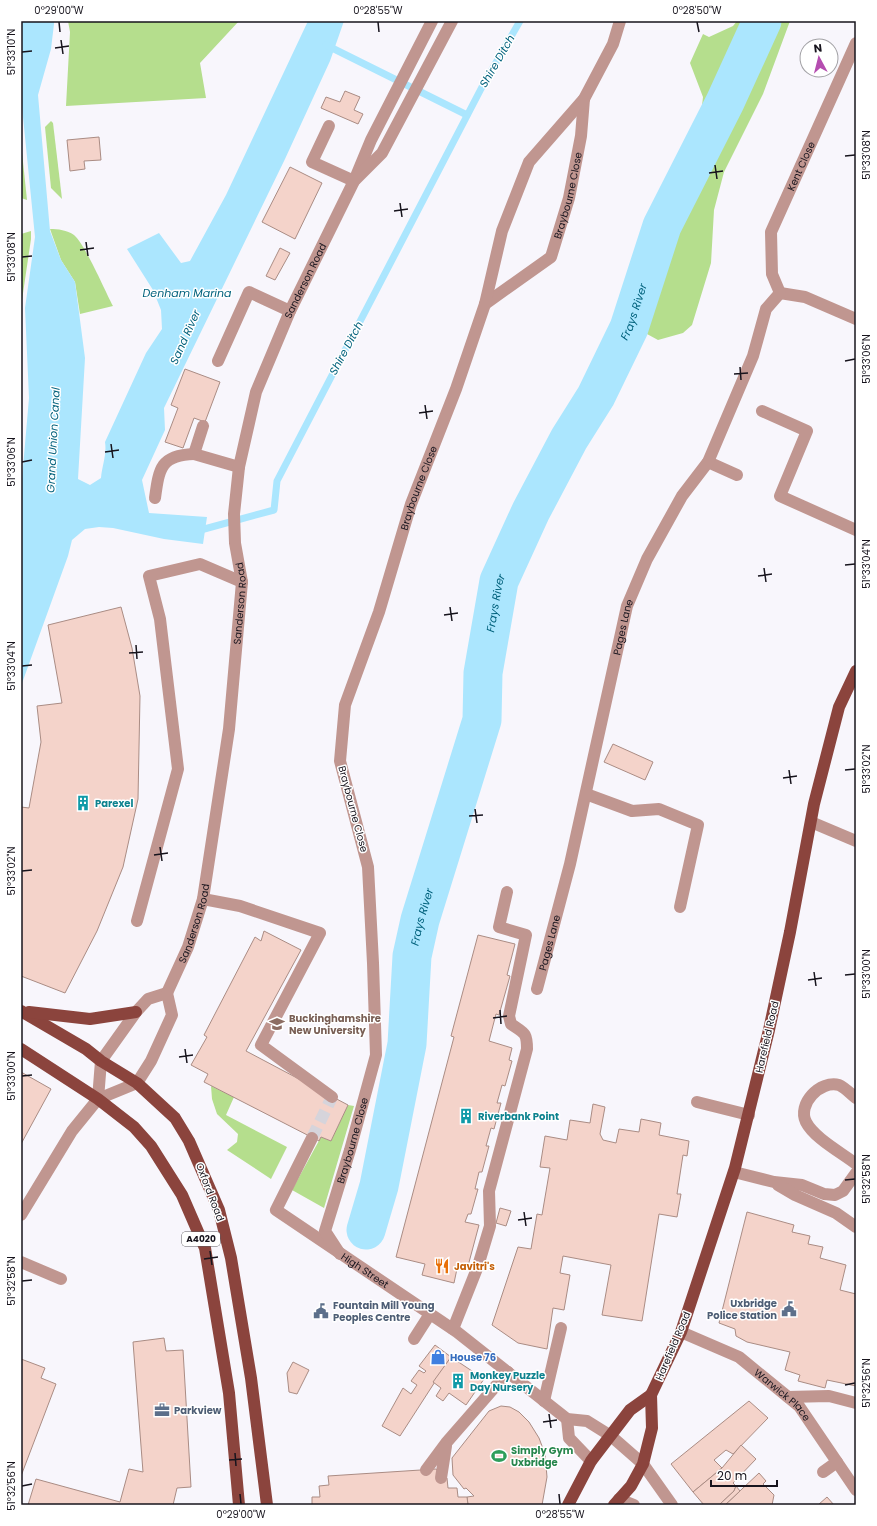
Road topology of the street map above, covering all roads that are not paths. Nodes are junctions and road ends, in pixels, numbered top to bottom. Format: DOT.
graph roads {
  1 [pos="432,21"];
  2 [pos="452,21"];
  3 [pos="620,21"];
  4 [pos="856,43"];
  5 [pos="584,99"];
  6 [pos="329,126"];
  7 [pos="354,181"];
  8 [pos="780,293"];
  9 [pos="485,304"];
  10 [pos="290,311"];
  11 [pos="856,319"];
  12 [pos="218,360"];
  13 [pos="762,411"];
  14 [pos="203,426"];
  15 [pos="194,454"];
  16 [pos="708,462"];
  17 [pos="239,467"];
  18 [pos="737,475"];
  19 [pos="155,498"];
  20 [pos="856,530"];
  21 [pos="242,582"];
  22 [pos="856,672"];
  23 [pos="586,794"];
  24 [pos="811,822"];
  25 [pos="856,841"];
  26 [pos="508,892"];
  27 [pos="203,899"];
  28 [pos="680,907"];
  29 [pos="137,922"];
  30 [pos="537,989"];
  31 [pos="167,993"];
  32 [pos="22,1011"];
  33 [pos="136,1012"];
  34 [pos="21,1049"];
  35 [pos="101,1061"];
  36 [pos="137,1083"];
  37 [pos="332,1097"];
  38 [pos="856,1098"];
  39 [pos="98,1099"];
  40 [pos="698,1102"];
  41 [pos="749,1115"];
  42 [pos="312,1138"];
  43 [pos="856,1164"];
  44 [pos="734,1172"];
  45 [pos="856,1173"];
  46 [pos="774,1182"];
  47 [pos="21,1215"];
  48 [pos="856,1227"];
  49 [pos="340,1254"];
  50 [pos="21,1262"];
  51 [pos="61,1279"];
  52 [pos="430,1314"];
  53 [pos="561,1328"];
  54 [pos="453,1329"];
  55 [pos="681,1332"];
  56 [pos="414,1339"];
  57 [pos="508,1372"];
  58 [pos="651,1395"];
  59 [pos="788,1397"];
  60 [pos="544,1401"];
  61 [pos="856,1403"];
  62 [pos="567,1419"];
  63 [pos="611,1436"];
  64 [pos="446,1443"];
  65 [pos="591,1462"];
  66 [pos="837,1462"];
  67 [pos="643,1464"];
  68 [pos="426,1470"];
  69 [pos="823,1472"];
  70 [pos="441,1478"];
  71 [pos="856,1490"];
  72 [pos="616,1502"];
  73 [pos="239,1505"];
  74 [pos="267,1505"];
  75 [pos="568,1505"];
  76 [pos="634,1505"];
  77 [pos="672,1505"];
  1 -- 7 [label="street, Sanderson Road"];
  2 -- 7 [label="street, Sanderson Road"];
  3 -- 5 [label="street, Braybourne Close"];
  4 -- 8 [label="street, Kent Close"];
  5 -- 9 [label="street, Braybourne Close"];
  5 -- 9 [label="street, Braybourne Close"];
  6 -- 7 [label="street"];
  7 -- 10 [label="street, Sanderson Road"];
  8 -- 11 [label="street"];
  8 -- 16 [label="street, Pages Lane"];
  9 -- 49 [label="street, Braybourne Close"];
  10 -- 12 [label="street"];
  10 -- 17 [label="street, Sanderson Road"];
  13 -- 20 [label="street"];
  14 -- 15 [label="street"];
  15 -- 17 [label="street"];
  15 -- 19 [label="street"];
  16 -- 18 [label="street"];
  16 -- 23 [label="street, Pages Lane"];
  17 -- 21 [label="street, Sanderson Road"];
  21 -- 27 [label="street, Sanderson Road"];
  21 -- 29 [label="street"];
  22 -- 24 [label="main road, Harefield Road"];
  23 -- 28 [label="street"];
  23 -- 30 [label="street, Pages Lane"];
  24 -- 25 [label="street"];
  24 -- 41 [label="main road, Harefield Road"];
  26 -- 54 [label="street"];
  27 -- 31 [label="street, Sanderson Road"];
  27 -- 37 [label="street"];
  31 -- 33 [label="street"];
  31 -- 36 [label="street"];
  32 -- 33 [label="main road"];
  32 -- 35 [label="main road, Oxford Road / A4020"];
  33 -- 35 [label="street"];
  34 -- 39 [label="main road, A4020"];
  35 -- 36 [label="main road, Oxford Road / A4020"];
  35 -- 39 [label="street"];
  36 -- 39 [label="street"];
  36 -- 74 [label="main road, Oxford Road / A4020"];
  38 -- 43 [label="street"];
  39 -- 47 [label="street"];
  39 -- 73 [label="main road, A4020"];
  40 -- 41 [label="street"];
  41 -- 44 [label="main road, Harefield Road"];
  42 -- 49 [label="street, High Street"];
  44 -- 46 [label="street"];
  44 -- 55 [label="main road, Harefield Road"];
  45 -- 46 [label="street"];
  46 -- 48 [label="street"];
  49 -- 52 [label="street, High Street"];
  50 -- 51 [label="street"];
  52 -- 54 [label="street, High Street"];
  52 -- 56 [label="street"];
  53 -- 60 [label="street"];
  54 -- 57 [label="street, High Street"];
  55 -- 58 [label="main road, Harefield Road"];
  55 -- 59 [label="street, Warwick Place"];
  57 -- 60 [label="street, High Street"];
  57 -- 64 [label="street"];
  58 -- 63 [label="main road, Harefield Road"];
  58 -- 67 [label="main road, Harefield Road"];
  59 -- 61 [label="street"];
  59 -- 66 [label="street, Warwick Place"];
  60 -- 62 [label="street, High Street"];
  62 -- 63 [label="street"];
  62 -- 65 [label="street"];
  63 -- 65 [label="main road, Harefield Road"];
  63 -- 67 [label="street"];
  64 -- 68 [label="street"];
  64 -- 70 [label="street"];
  65 -- 75 [label="main road, Harefield Road"];
  66 -- 69 [label="street"];
  66 -- 71 [label="street, Warwick Place"];
  67 -- 72 [label="main road, Harefield Road"];
  67 -- 77 [label="street"];
  72 -- 76 [label="street"];
}
